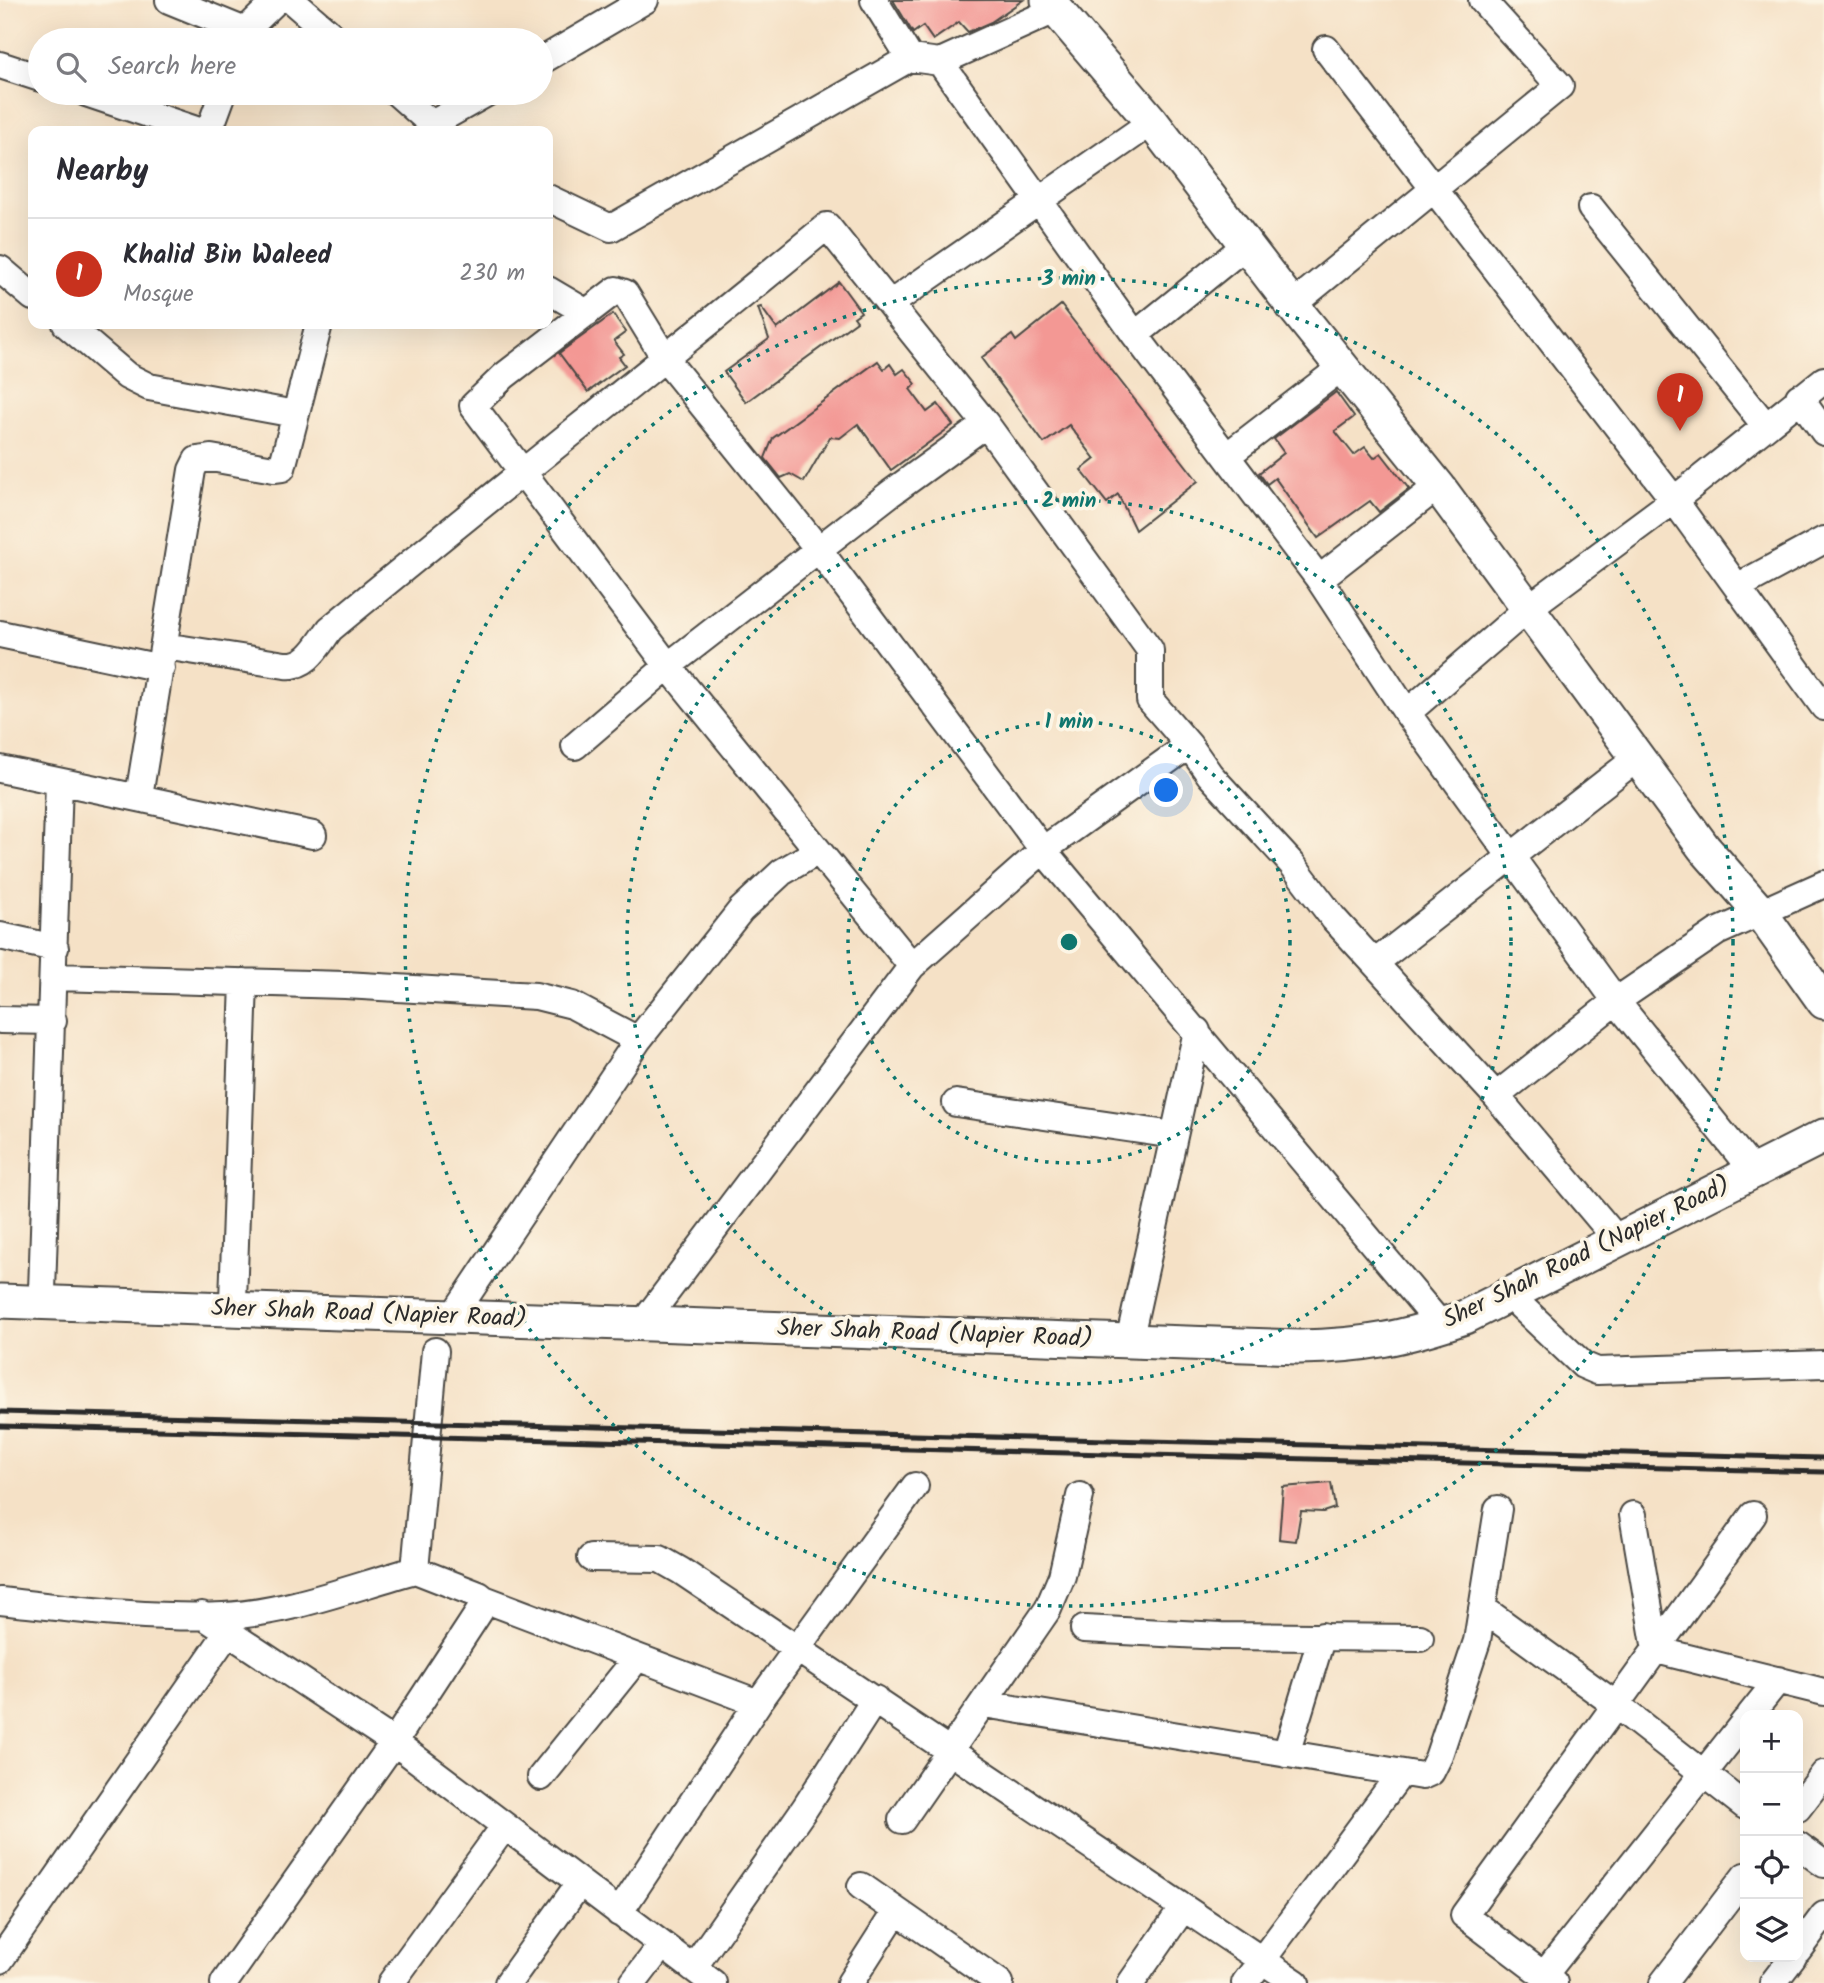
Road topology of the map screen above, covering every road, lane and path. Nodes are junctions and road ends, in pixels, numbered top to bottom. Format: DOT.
graph roads {
  1 [pos="169,0"];
  2 [pos="277,0"];
  3 [pos="291,0"];
  4 [pos="645,0"];
  5 [pos="874,0"];
  6 [pos="1482,0"];
  7 [pos="1052,5"];
  8 [pos="229,28"];
  9 [pos="251,28"];
  10 [pos="323,28"];
  11 [pos="1326,49"];
  12 [pos="553,54"];
  13 [pos="910,58"];
  14 [pos="940,62"];
  15 [pos="0,65"];
  16 [pos="28,74"];
  17 [pos="113,105"];
  18 [pos="219,105"];
  19 [pos="410,105"];
  20 [pos="469,105"];
  21 [pos="1152,122"];
  22 [pos="155,124"];
  23 [pos="211,126"];
  24 [pos="432,126"];
  25 [pos="437,126"];
  26 [pos="1435,189"];
  27 [pos="553,200"];
  28 [pos="1038,201"];
  29 [pos="1591,208"];
  30 [pos="1246,246"];
  31 [pos="0,269"];
  32 [pos="28,293"];
  33 [pos="553,293"];
  34 [pos="891,304"];
  35 [pos="1292,305"];
  36 [pos="587,313"];
  37 [pos="72,329"];
  38 [pos="318,329"];
  39 [pos="1135,335"];
  40 [pos="666,360"];
  41 [pos="1342,367"];
  42 [pos="1824,380"];
  43 [pos="1799,397"];
  44 [pos="295,414"];
  45 [pos="986,424"];
  46 [pos="1765,425"];
  47 [pos="1824,432"];
  48 [pos="1227,455"];
  49 [pos="519,472"];
  50 [pos="1438,486"];
  51 [pos="1674,500"];
  52 [pos="1824,540"];
  53 [pos="819,550"];
  54 [pos="1319,579"];
  55 [pos="1737,587"];
  56 [pos="1527,609"];
  57 [pos="0,634"];
  58 [pos="162,657"];
  59 [pos="668,666"];
  60 [pos="1824,707"];
  61 [pos="1407,713"];
  62 [pos="1189,745"];
  63 [pos="575,746"];
  64 [pos="1637,758"];
  65 [pos="0,769"];
  66 [pos="60,782"];
  67 [pos="129,796"];
  68 [pos="313,835"];
  69 [pos="1043,850"];
  70 [pos="818,851"];
  71 [pos="1511,857"];
  72 [pos="1824,884"];
  73 [pos="1760,912"];
  74 [pos="0,936"];
  75 [pos="55,948"];
  76 [pos="1376,962"];
  77 [pos="912,966"];
  78 [pos="55,977"];
  79 [pos="244,982"];
  80 [pos="1616,1001"];
  81 [pos="1824,1002"];
  82 [pos="0,1020"];
  83 [pos="53,1021"];
  84 [pos="1197,1031"];
  85 [pos="638,1040"];
  86 [pos="1496,1096"];
  87 [pos="956,1103"];
  88 [pos="1824,1119"];
  89 [pos="1174,1135"];
  90 [pos="1824,1136"];
  91 [pos="1744,1160"];
  92 [pos="1650,1216"];
  93 [pos="1610,1231"];
  94 [pos="42,1291"];
  95 [pos="1508,1294"];
  96 [pos="233,1300"];
  97 [pos="0,1301"];
  98 [pos="459,1307"];
  99 [pos="650,1314"];
  100 [pos="1435,1318"];
  101 [pos="1132,1328"];
  102 [pos="435,1351"];
  103 [pos="1824,1364"];
  104 [pos="915,1486"];
  105 [pos="1080,1496"];
  106 [pos="1498,1509"];
  107 [pos="1633,1515"];
  108 [pos="1753,1515"];
  109 [pos="591,1558"];
  110 [pos="415,1570"];
  111 [pos="484,1599"];
  112 [pos="0,1601"];
  113 [pos="1482,1608"];
  114 [pos="202,1615"];
  115 [pos="1084,1629"];
  116 [pos="228,1632"];
  117 [pos="1322,1636"];
  118 [pos="1420,1638"];
  119 [pos="798,1648"];
  120 [pos="1656,1650"];
  121 [pos="637,1658"];
  122 [pos="1778,1680"];
  123 [pos="1824,1692"];
  124 [pos="875,1699"];
  125 [pos="758,1703"];
  126 [pos="984,1704"];
  127 [pos="1616,1705"];
  128 [pos="1754,1710"];
  129 [pos="1740,1727"];
  130 [pos="394,1742"];
  131 [pos="953,1751"];
  132 [pos="1286,1754"];
  133 [pos="1401,1773"];
  134 [pos="1703,1774"];
  135 [pos="1824,1774"];
  136 [pos="541,1777"];
  137 [pos="1803,1801"];
  138 [pos="1740,1802"];
  139 [pos="902,1820"];
  140 [pos="504,1827"];
  141 [pos="1803,1849"];
  142 [pos="1824,1864"];
  143 [pos="1740,1883"];
  144 [pos="579,1884"];
  145 [pos="861,1886"];
  146 [pos="1182,1908"];
  147 [pos="896,1911"];
  148 [pos="619,1913"];
  149 [pos="1824,1915"];
  150 [pos="1803,1943"];
  151 [pos="662,1945"];
  152 [pos="0,1960"];
  153 [pos="1260,1961"];
  154 [pos="1789,1962"];
  155 [pos="970,1975"];
  156 [pos="703,1976"];
  157 [pos="1549,1979"];
  158 [pos="224,1983"];
  159 [pos="391,1983"];
  160 [pos="508,1983"];
  161 [pos="633,1983"];
  162 [pos="850,1983"];
  163 [pos="1000,1983"];
  164 [pos="1130,1983"];
  165 [pos="1245,1983"];
  166 [pos="1296,1983"];
  167 [pos="1663,1983"];
  168 [pos="1773,1983"];
  1 -- 8 [label="street"];
  2 -- 9 [label="street"];
  3 -- 10 [label="street"];
  4 -- 12 [label="street"];
  5 -- 13 [label="street"];
  6 -- 26 [label="street"];
  7 -- 14 [label="street"];
  7 -- 21 [label="main road"];
  11 -- 26 [label="street"];
  13 -- 14 [label="street"];
  13 -- 27 [label="street"];
  14 -- 28 [label="street"];
  15 -- 16 [label="street"];
  17 -- 22 [label="street"];
  18 -- 23 [label="street"];
  19 -- 24 [label="street"];
  20 -- 25 [label="street"];
  21 -- 28 [label="street"];
  21 -- 30 [label="main road"];
  26 -- 35 [label="street"];
  26 -- 51 [label="street"];
  28 -- 34 [label="street"];
  28 -- 39 [label="street"];
  29 -- 46 [label="street"];
  30 -- 35 [label="main road"];
  30 -- 39 [label="street"];
  31 -- 32 [label="street"];
  33 -- 36 [label="street"];
  34 -- 40 [label="street"];
  34 -- 45 [label="street"];
  35 -- 41 [label="main road"];
  36 -- 40 [label="street"];
  36 -- 49 [label="street"];
  37 -- 44 [label="street"];
  38 -- 44 [label="street"];
  39 -- 48 [label="street"];
  40 -- 49 [label="street"];
  40 -- 53 [label="street"];
  41 -- 48 [label="street"];
  41 -- 50 [label="main road"];
  42 -- 43 [label="street"];
  43 -- 46 [label="street"];
  43 -- 47 [label="street"];
  44 -- 58 [label="street"];
  45 -- 53 [label="street"];
  45 -- 62 [label="street"];
  46 -- 51 [label="street"];
  48 -- 54 [label="street"];
  49 -- 58 [label="street"];
  49 -- 59 [label="street"];
  50 -- 54 [label="street"];
  50 -- 56 [label="main road"];
  51 -- 55 [label="street"];
  51 -- 56 [label="street"];
  52 -- 55 [label="street"];
  53 -- 59 [label="street"];
  53 -- 69 [label="street"];
  54 -- 61 [label="street"];
  55 -- 60 [label="street"];
  56 -- 61 [label="street"];
  56 -- 64 [label="main road"];
  57 -- 58 [label="street"];
  58 -- 67 [label="street"];
  59 -- 63 [label="street"];
  59 -- 70 [label="street"];
  61 -- 71 [label="street"];
  62 -- 69 [label="street"];
  62 -- 76 [label="street"];
  64 -- 71 [label="street"];
  64 -- 73 [label="main road"];
  65 -- 66 [label="street"];
  66 -- 67 [label="street"];
  66 -- 75 [label="street"];
  67 -- 68 [label="street"];
  69 -- 77 [label="street"];
  69 -- 84 [label="street"];
  70 -- 77 [label="street"];
  70 -- 85 [label="street"];
  71 -- 76 [label="street"];
  71 -- 80 [label="street"];
  72 -- 73 [label="street"];
  73 -- 80 [label="street"];
  73 -- 81 [label="main road"];
  74 -- 75 [label="street"];
  75 -- 78 [label="street"];
  76 -- 86 [label="street"];
  77 -- 99 [label="street"];
  78 -- 79 [label="street"];
  78 -- 83 [label="street"];
  79 -- 85 [label="street"];
  79 -- 96 [label="street"];
  80 -- 86 [label="street"];
  80 -- 91 [label="street"];
  82 -- 83 [label="street"];
  83 -- 94 [label="street"];
  84 -- 89 [label="street"];
  84 -- 100 [label="street"];
  85 -- 98 [label="street"];
  86 -- 93 [label="street"];
  87 -- 89 [label="street"];
  88 -- 91 [label="main road, Sher Shah Road (Napier Road)"];
  89 -- 101 [label="street"];
  90 -- 92 [label="main road, Sher Shah Road (Napier Road)"];
  91 -- 92 [label="main road, Sher Shah Road (Napier Road)"];
  92 -- 95 [label="main road, Sher Shah Road (Napier Road)"];
  95 -- 97 [label="main road, Sher Shah Road (Napier Road)"];
  95 -- 103 [label="street"];
  102 -- 110 [label="street"];
  104 -- 119 [label="street"];
  105 -- 126 [label="street"];
  106 -- 113 [label="street"];
  107 -- 120 [label="street"];
  108 -- 120 [label="street"];
  109 -- 119 [label="street"];
  110 -- 111 [label="street"];
  110 -- 114 [label="street"];
  111 -- 121 [label="street"];
  111 -- 130 [label="street"];
  112 -- 114 [label="street"];
  113 -- 127 [label="street"];
  113 -- 133 [label="street"];
  114 -- 116 [label="street"];
  115 -- 117 [label="street"];
  116 -- 130 [label="street"];
  116 -- 152 [label="street"];
  117 -- 118 [label="street"];
  117 -- 132 [label="street"];
  119 -- 124 [label="street"];
  119 -- 125 [label="street"];
  120 -- 122 [label="street"];
  120 -- 127 [label="street"];
  121 -- 125 [label="street"];
  121 -- 136 [label="street"];
  122 -- 123 [label="street"];
  122 -- 128 [label="street"];
  124 -- 131 [label="street"];
  124 -- 156 [label="street"];
  125 -- 148 [label="street"];
  126 -- 131 [label="street"];
  126 -- 132 [label="street"];
  127 -- 134 [label="street"];
  127 -- 157 [label="street"];
  129 -- 134 [label="street"];
  130 -- 140 [label="street"];
  130 -- 158 [label="street"];
  131 -- 139 [label="street"];
  131 -- 146 [label="street"];
  132 -- 133 [label="street"];
  133 -- 153 [label="street"];
  134 -- 138 [label="street"];
  134 -- 157 [label="street"];
  135 -- 137 [label="street"];
  140 -- 144 [label="street"];
  140 -- 159 [label="street"];
  141 -- 142 [label="street"];
  143 -- 167 [label="street"];
  144 -- 148 [label="street"];
  144 -- 160 [label="street"];
  145 -- 147 [label="street"];
  146 -- 153 [label="street"];
  146 -- 164 [label="street"];
  147 -- 155 [label="street"];
  147 -- 162 [label="street"];
  148 -- 151 [label="street"];
  149 -- 150 [label="street"];
  151 -- 156 [label="street"];
  151 -- 161 [label="street"];
  153 -- 165 [label="street"];
  153 -- 166 [label="street"];
  154 -- 168 [label="street"];
  155 -- 163 [label="street"];
}
